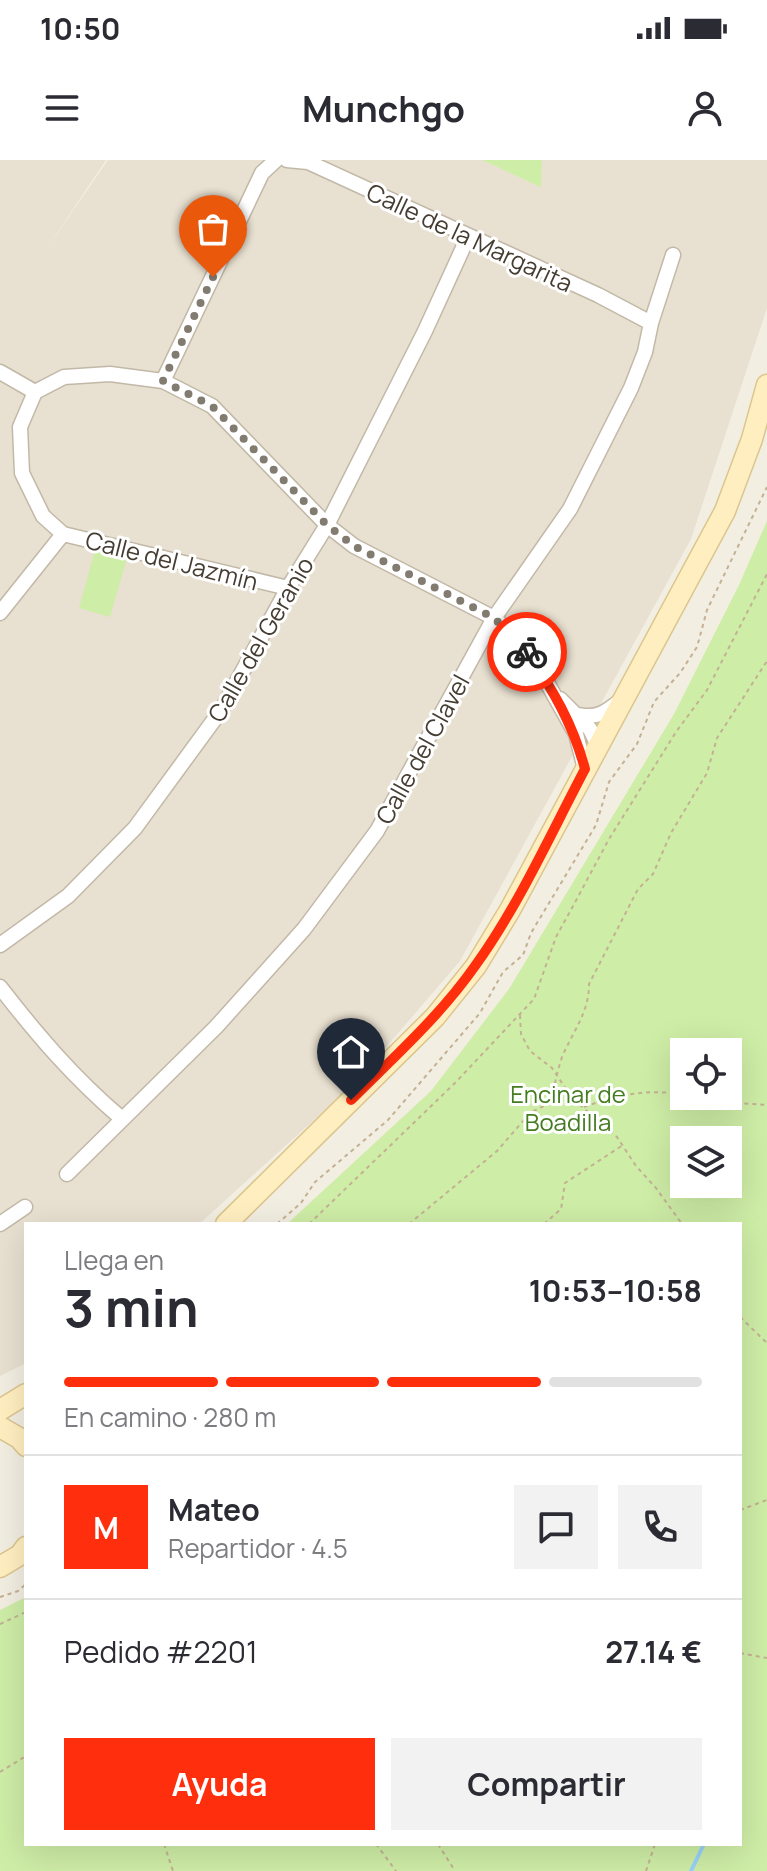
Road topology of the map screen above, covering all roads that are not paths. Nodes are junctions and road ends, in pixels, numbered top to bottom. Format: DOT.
graph roads {
  1 [pos="276,160"];
  2 [pos="287,160"];
  3 [pos="468,237"];
  4 [pos="673,255"];
  5 [pos="651,323"];
  6 [pos="0,372"];
  7 [pos="163,381"];
  8 [pos="767,385"];
  9 [pos="35,392"];
  10 [pos="327,525"];
  11 [pos="63,534"];
  12 [pos="288,588"];
  13 [pos="0,613"];
  14 [pos="494,618"];
  15 [pos="554,694"];
  16 [pos="627,696"];
  17 [pos="579,715"];
  18 [pos="599,748"];
  19 [pos="585,769"];
  20 [pos="0,945"];
  21 [pos="0,987"];
  22 [pos="121,1118"];
  23 [pos="67,1174"];
  24 [pos="25,1207"];
  25 [pos="228,1222"];
  26 [pos="0,1224"];
  27 [pos="24,1395"];
  28 [pos="0,1410"];
  29 [pos="0,1427"];
  30 [pos="24,1445"];
  31 [pos="24,1550"];
  32 [pos="0,1567"];
  1 -- 7 [label="street"];
  2 -- 3 [label="street, Calle de la Margarita"];
  3 -- 5 [label="street, Calle de la Margarita"];
  3 -- 10 [label="street, Calle del Geranio"];
  4 -- 5 [label="street, Calle del Clavel"];
  5 -- 14 [label="street, Calle del Clavel"];
  6 -- 9 [label="street"];
  7 -- 9 [label="street"];
  7 -- 10 [label="street"];
  8 -- 16 [label="street"];
  9 -- 11 [label="street, Calle del Jazmín"];
  10 -- 12 [label="street, Calle del Geranio"];
  10 -- 14 [label="street"];
  11 -- 12 [label="street, Calle del Jazmín"];
  11 -- 13 [label="street"];
  12 -- 20 [label="street, Calle del Geranio"];
  14 -- 15 [label="street"];
  14 -- 22 [label="street, Calle del Clavel"];
  15 -- 17 [label="street"];
  15 -- 19 [label="street"];
  16 -- 17 [label="street"];
  16 -- 18 [label="street"];
  17 -- 18 [label="street"];
  18 -- 19 [label="street"];
  19 -- 25 [label="street"];
  21 -- 22 [label="street"];
  22 -- 23 [label="street, Calle del Clavel"];
  24 -- 26 [label="street"];
  27 -- 28 [label="street"];
  29 -- 30 [label="street"];
  31 -- 32 [label="street"];
}
